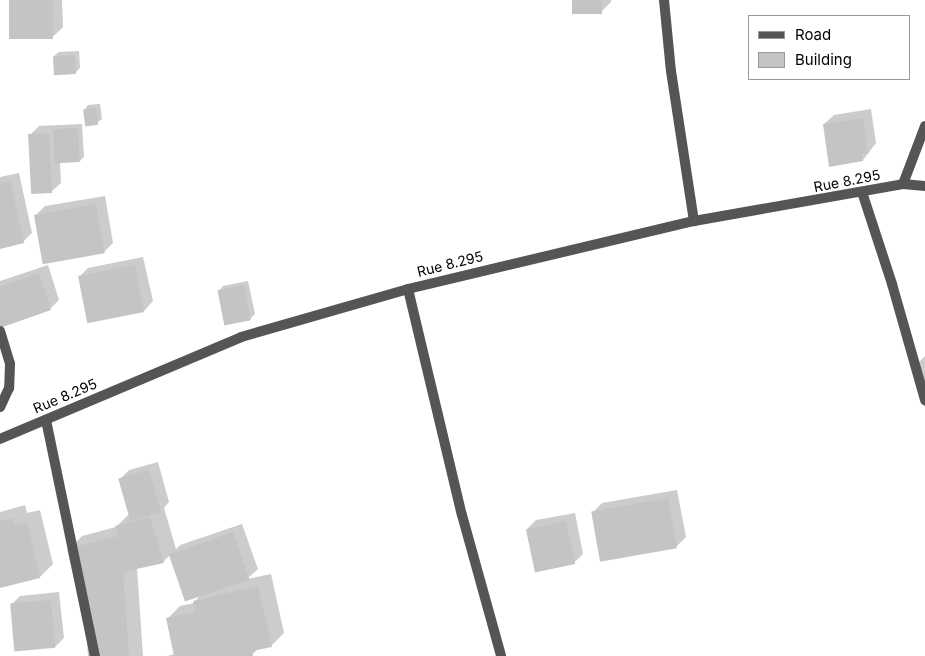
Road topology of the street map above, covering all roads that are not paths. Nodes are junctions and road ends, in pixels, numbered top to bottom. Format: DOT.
graph roads {
  1 [pos="664,0"];
  2 [pos="925,126"];
  3 [pos="903,184"];
  4 [pos="925,186"];
  5 [pos="862,192"];
  6 [pos="694,222"];
  7 [pos="408,289"];
  8 [pos="0,330"];
  9 [pos="925,400"];
  10 [pos="0,408"];
  11 [pos="46,420"];
  12 [pos="0,439"];
  13 [pos="95,656"];
  14 [pos="501,656"];
  1 -- 6 [label="street"];
  2 -- 3 [label="street"];
  3 -- 4 [label="street, Rue 8.295"];
  3 -- 5 [label="street, Rue 8.295"];
  5 -- 6 [label="street, Rue 8.295"];
  5 -- 9 [label="street"];
  6 -- 7 [label="street, Rue 8.295"];
  7 -- 11 [label="street, Rue 8.295"];
  7 -- 14 [label="street"];
  8 -- 10 [label="street"];
  11 -- 12 [label="street, Rue 8.295"];
  11 -- 13 [label="street"];
}
